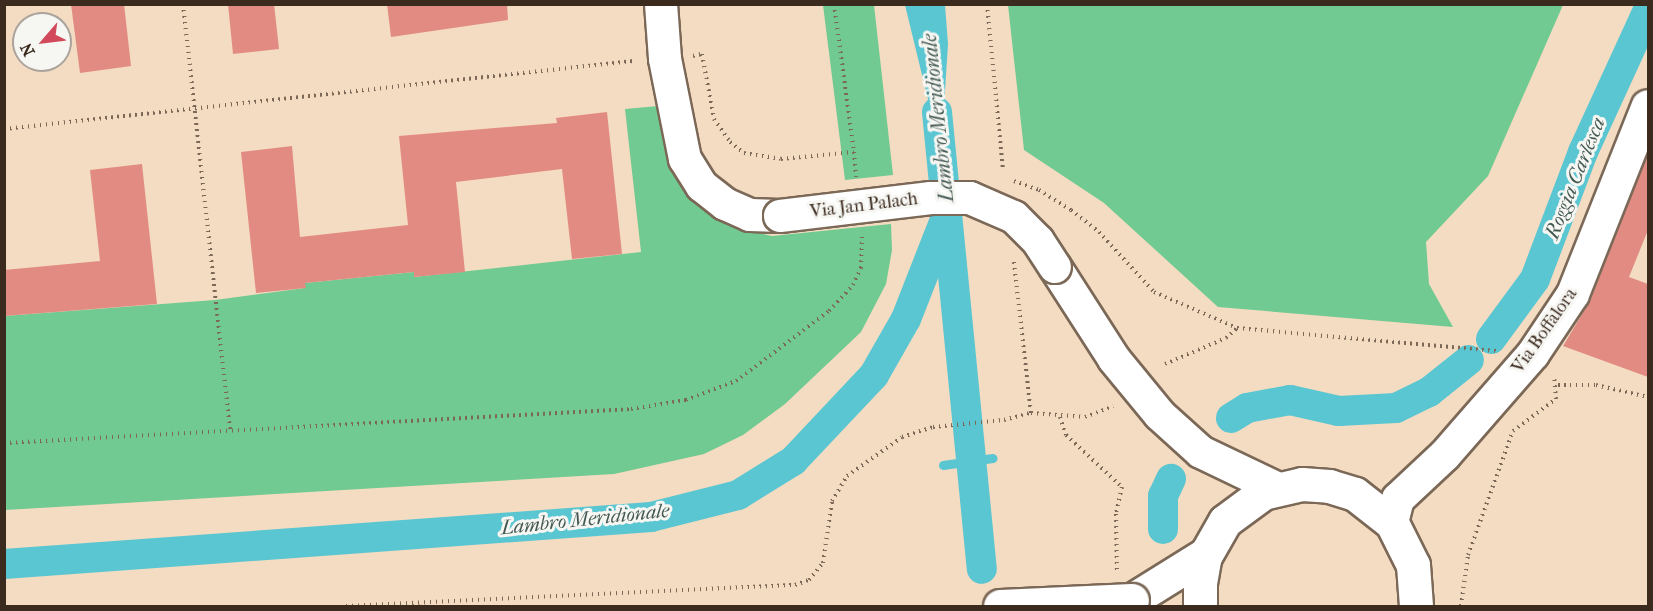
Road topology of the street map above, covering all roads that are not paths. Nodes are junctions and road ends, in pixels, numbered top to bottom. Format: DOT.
graph roads {
  1 [pos="661,4"];
  2 [pos="1648,106"];
  3 [pos="1276,488"];
  4 [pos="1392,523"];
  5 [pos="1206,554"];
  6 [pos="1142,603"];
  7 [pos="1000,606"];
  8 [pos="1200,606"];
  9 [pos="1416,606"];
  1 -- 3 [label="street, Via Jan Palach, bridge"];
  2 -- 4 [label="street, Via Boffalora"];
  3 -- 4 [label="street"];
  3 -- 5 [label="street"];
  4 -- 9 [label="street"];
  5 -- 6 [label="street"];
  5 -- 8 [label="street"];
  6 -- 7 [label="street, bridge"];
}
